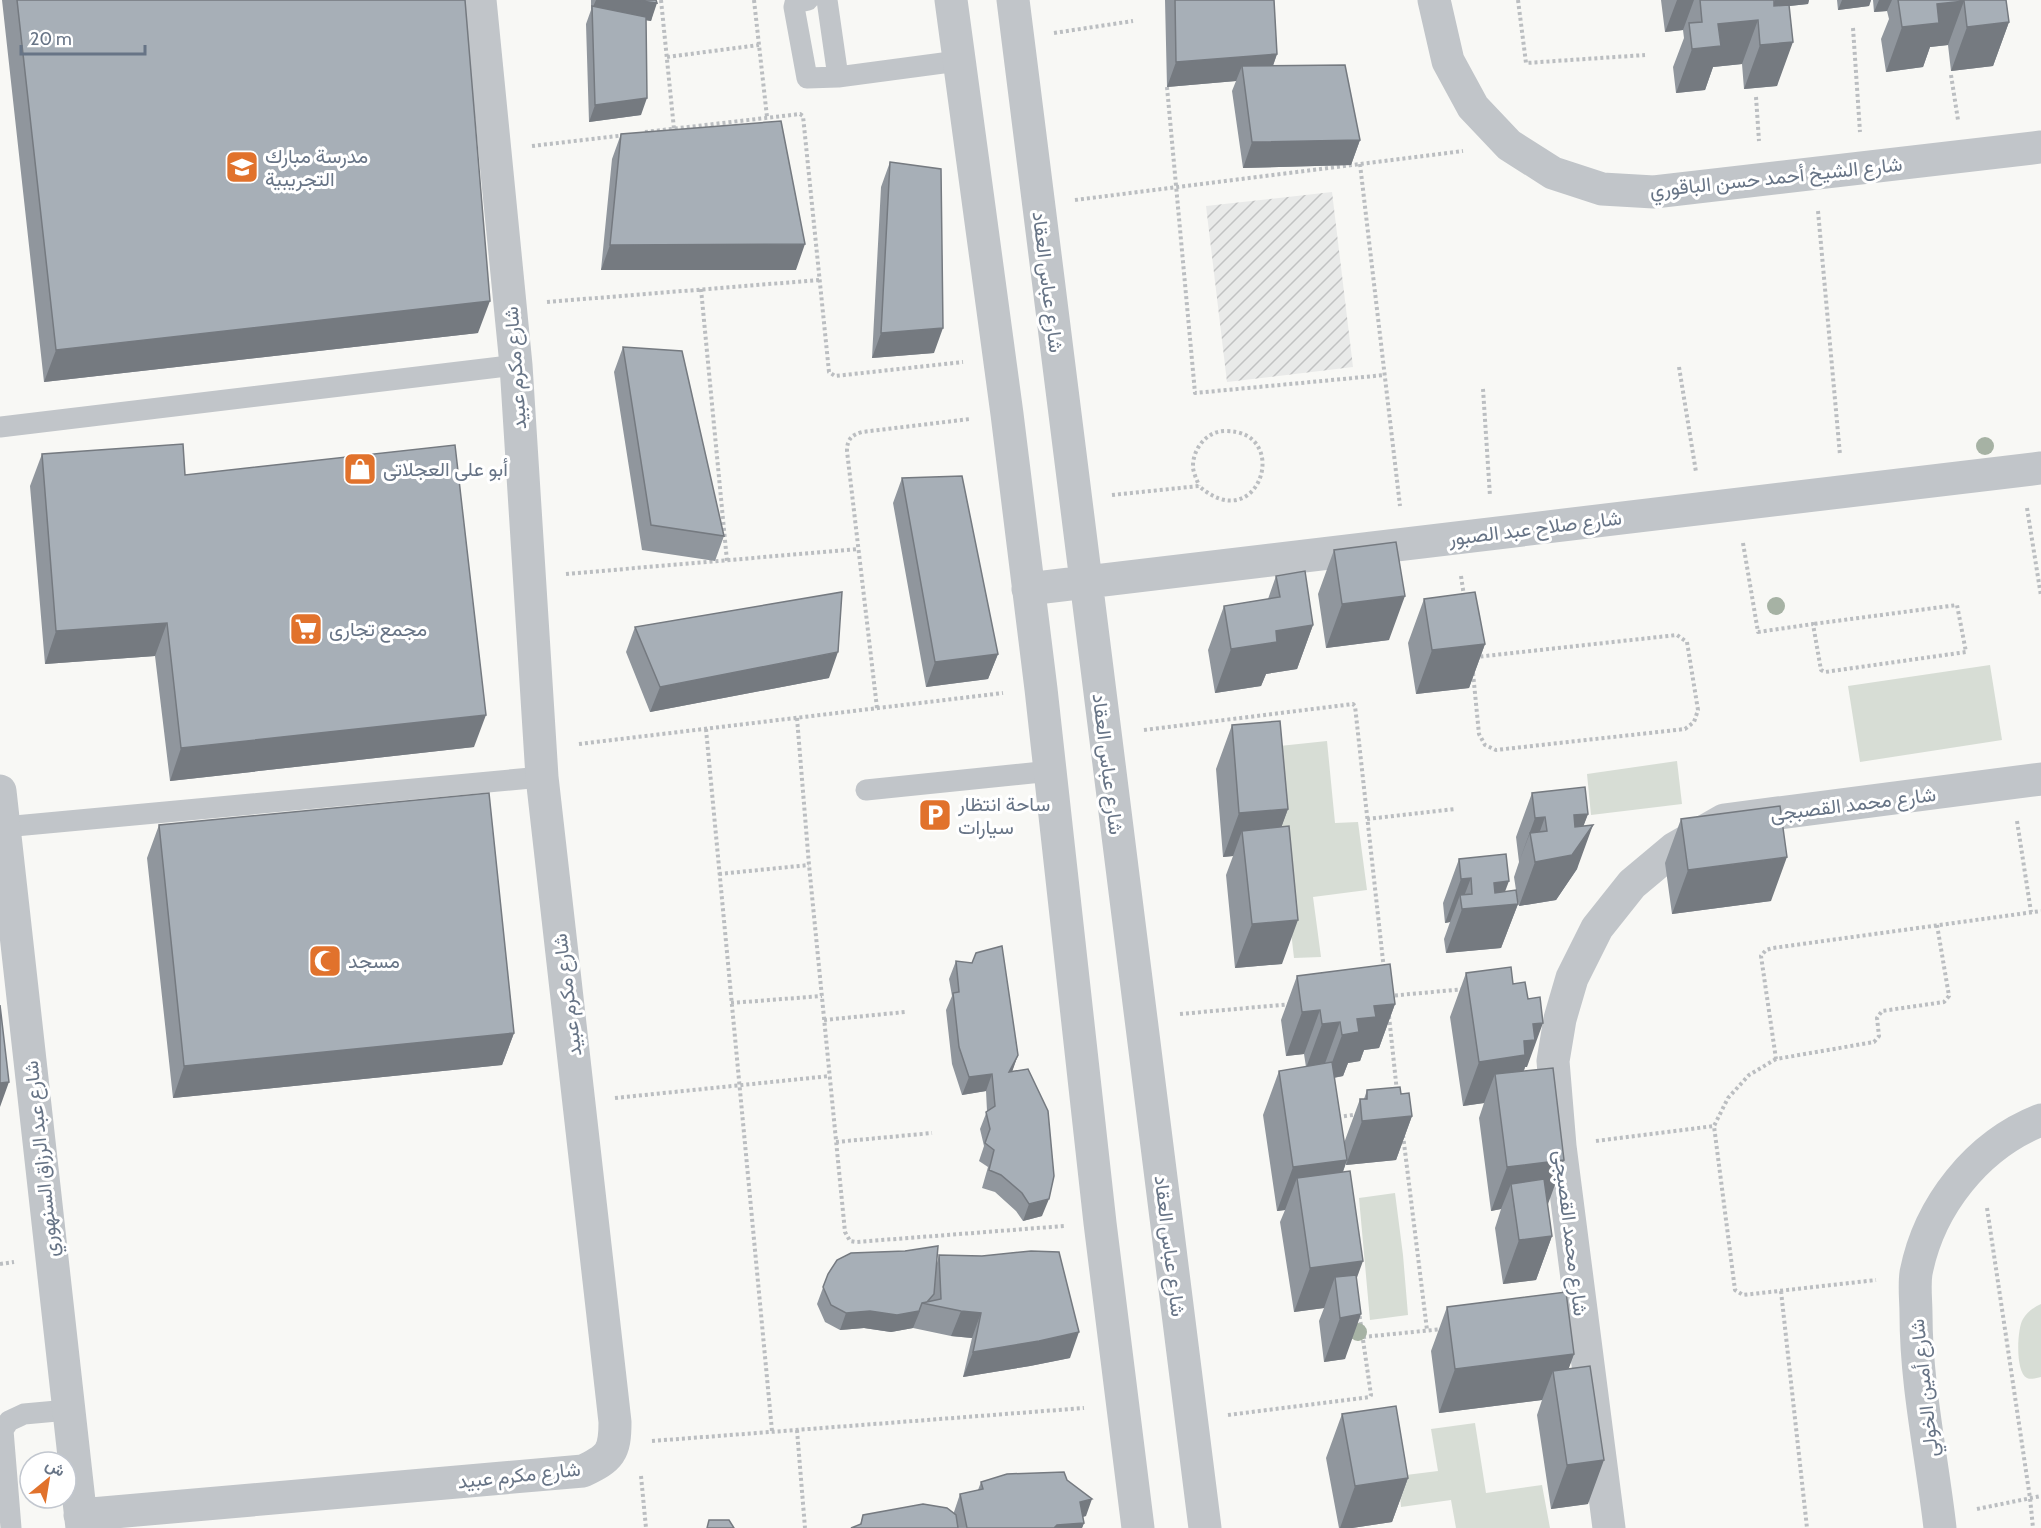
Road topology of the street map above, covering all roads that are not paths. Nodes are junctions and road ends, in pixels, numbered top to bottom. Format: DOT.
graph roads {
  1 [pos="480,0"];
  2 [pos="808,0"];
  3 [pos="827,0"];
  4 [pos="951,0"];
  5 [pos="1013,0"];
  6 [pos="1434,0"];
  7 [pos="958,61"];
  8 [pos="838,77"];
  9 [pos="2041,147"];
  10 [pos="516,365"];
  11 [pos="0,427"];
  12 [pos="2031,469"];
  13 [pos="1085,582"];
  14 [pos="1028,589"];
  15 [pos="540,762"];
  16 [pos="1051,771"];
  17 [pos="2026,781"];
  18 [pos="866,790"];
  19 [pos="0,791"];
  20 [pos="4,827"];
  21 [pos="2041,1120"];
  22 [pos="68,1410"];
  23 [pos="81,1521"];
  24 [pos="1940,1523"];
  25 [pos="11,1528"];
  26 [pos="1138,1528"];
  27 [pos="1205,1528"];
  28 [pos="1609,1528"];
  1 -- 10 [label="street, شارع مكرم عبيد"];
  2 -- 8 [label="lane"];
  3 -- 8 [label="lane"];
  4 -- 7 [label="street"];
  5 -- 13 [label="street, شارع عباس العقاد"];
  6 -- 9 [label="street, شارع الشيخ أحمد حسن الباقوري"];
  7 -- 8 [label="lane"];
  7 -- 14 [label="street"];
  10 -- 11 [label="lane"];
  10 -- 15 [label="street, شارع مكرم عبيد"];
  12 -- 13 [label="street, شارع صلاح عبد الصبور"];
  13 -- 14 [label="street, شارع صلاح عبد الصبور"];
  13 -- 27 [label="street, شارع عباس العقاد"];
  14 -- 16 [label="street"];
  15 -- 20 [label="lane"];
  15 -- 23 [label="street, شارع مكرم عبيد"];
  16 -- 18 [label="lane"];
  16 -- 26 [label="street"];
  17 -- 28 [label="street, شارع محمد القصبجى"];
  19 -- 20 [label="street, شارع عبد الرزاق السنهوري"];
  20 -- 22 [label="street, شارع عبد الرزاق السنهوري"];
  21 -- 24 [label="street, شارع أمين الخولي"];
  22 -- 23 [label="street, شارع عبد الرزاق السنهوري"];
  22 -- 25 [label="lane"];
}
